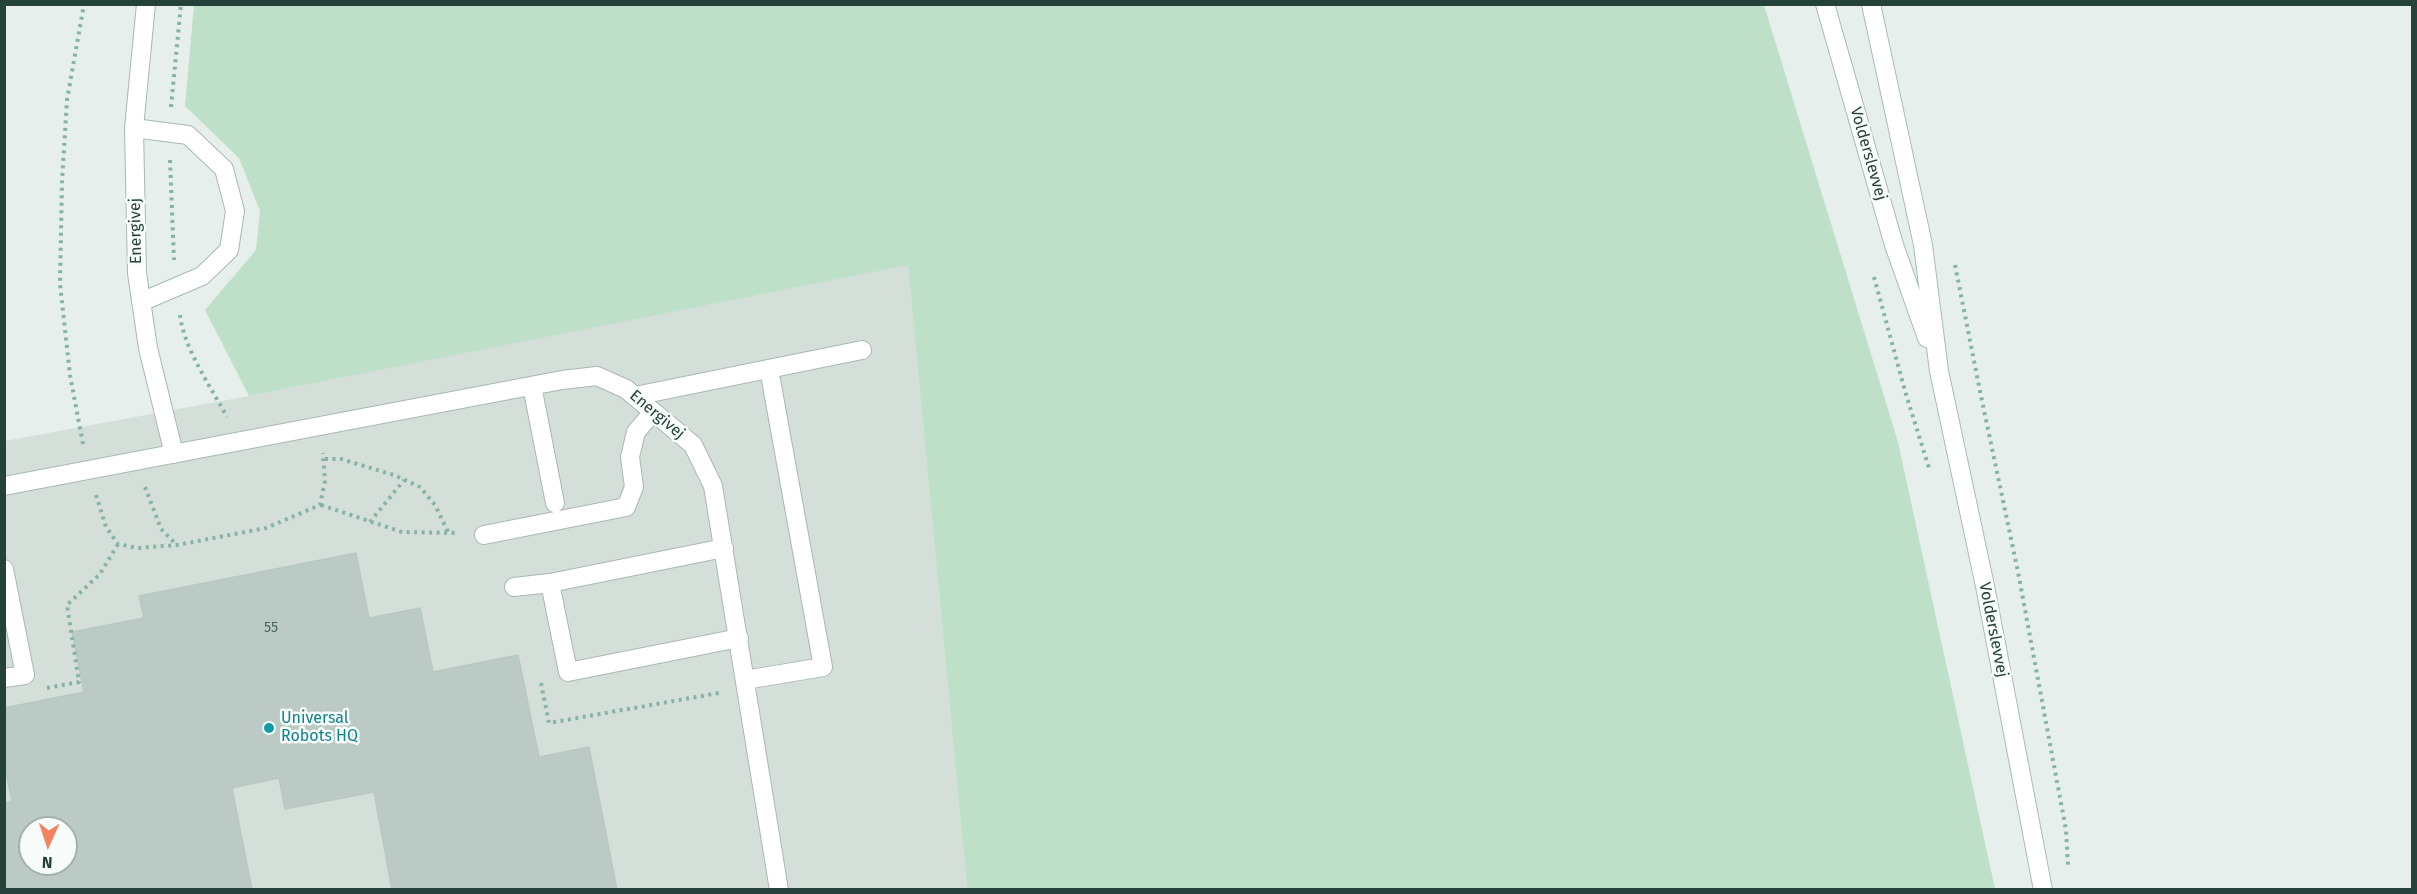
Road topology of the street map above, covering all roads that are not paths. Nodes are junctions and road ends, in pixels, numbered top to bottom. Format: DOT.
graph roads {
  1 [pos="146,4"];
  2 [pos="1825,4"];
  3 [pos="1871,4"];
  4 [pos="134,128"];
  5 [pos="141,302"];
  6 [pos="862,350"];
  7 [pos="769,369"];
  8 [pos="1939,370"];
  9 [pos="532,386"];
  10 [pos="635,396"];
  11 [pos="654,412"];
  12 [pos="174,454"];
  13 [pos="4,486"];
  14 [pos="555,503"];
  15 [pos="484,535"];
  16 [pos="724,548"];
  17 [pos="4,569"];
  18 [pos="550,583"];
  19 [pos="514,587"];
  20 [pos="739,638"];
  21 [pos="4,678"];
  22 [pos="745,680"];
  23 [pos="779,890"];
  24 [pos="2043,890"];
  1 -- 4 [label="street, Energivej"];
  2 -- 8 [label="street, Volderslevvej"];
  3 -- 8 [label="street, Volderslevvej"];
  4 -- 5 [label="street, Energivej"];
  4 -- 5 [label="street"];
  5 -- 12 [label="street, Energivej"];
  6 -- 7 [label="street"];
  7 -- 10 [label="street"];
  7 -- 22 [label="street"];
  8 -- 24 [label="street, Volderslevvej"];
  9 -- 10 [label="street, Energivej"];
  9 -- 12 [label="street, Energivej"];
  9 -- 14 [label="street"];
  10 -- 11 [label="street, Energivej"];
  11 -- 15 [label="street"];
  11 -- 16 [label="street, Energivej"];
  12 -- 13 [label="street, Energivej"];
  16 -- 18 [label="street"];
  16 -- 20 [label="street, Energivej"];
  17 -- 21 [label="street"];
  18 -- 19 [label="street"];
  18 -- 20 [label="street"];
  20 -- 22 [label="street, Energivej"];
  22 -- 23 [label="street, Energivej"];
}
